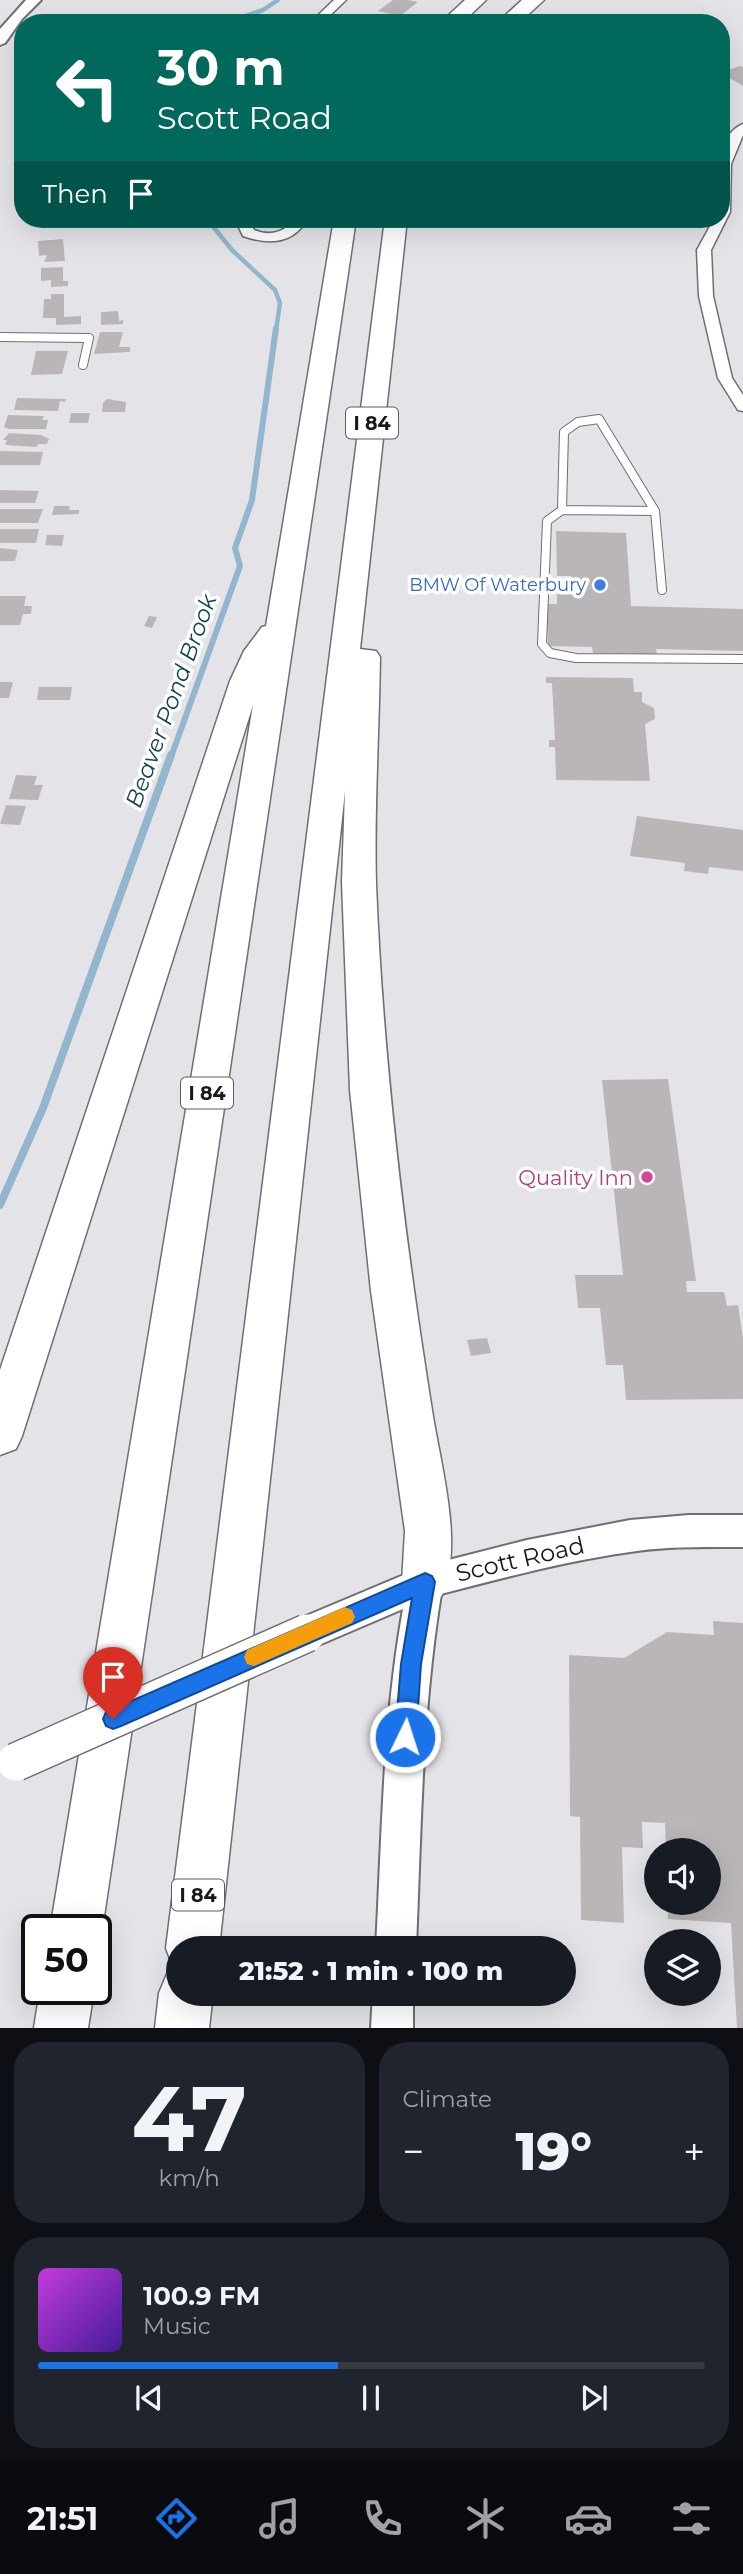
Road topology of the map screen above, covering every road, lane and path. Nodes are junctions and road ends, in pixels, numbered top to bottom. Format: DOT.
graph roads {
  1 [pos="34,0"];
  2 [pos="341,0"];
  3 [pos="476,0"];
  4 [pos="534,0"];
  5 [pos="19,14"];
  6 [pos="325,14"];
  7 [pos="460,14"];
  8 [pos="518,14"];
  9 [pos="14,19"];
  10 [pos="0,40"];
  11 [pos="743,128"];
  12 [pos="730,142"];
  13 [pos="246,228"];
  14 [pos="294,228"];
  15 [pos="344,228"];
  16 [pos="395,228"];
  17 [pos="716,228"];
  18 [pos="0,337"];
  19 [pos="83,365"];
  20 [pos="743,407"];
  21 [pos="562,510"];
  22 [pos="655,511"];
  23 [pos="662,590"];
  24 [pos="281,625"];
  25 [pos="348,627"];
  26 [pos="743,659"];
  27 [pos="0,1436"];
  28 [pos="743,1531"];
  29 [pos="425,1582"];
  30 [pos="8,1766"];
  31 [pos="79,1914"];
  32 [pos="193,1936"];
  33 [pos="397,1936"];
  34 [pos="65,2005"];
  35 [pos="185,2006"];
  36 [pos="393,2006"];
  37 [pos="61,2028"];
  38 [pos="182,2028"];
  39 [pos="392,2028"];
  1 -- 5 [label="main road"];
  2 -- 6 [label="street"];
  3 -- 7 [label="highway"];
  4 -- 8 [label="highway"];
  9 -- 10 [label="main road"];
  11 -- 12 [label="street"];
  13 -- 14 [label="street"];
  15 -- 24 [label="highway, I 84"];
  16 -- 25 [label="highway, I 84"];
  17 -- 20 [label="street"];
  18 -- 19 [label="lane"];
  21 -- 22 [label="lane"];
  21 -- 22 [label="lane"];
  21 -- 26 [label="lane"];
  22 -- 23 [label="lane"];
  24 -- 27 [label="highway"];
  24 -- 31 [label="highway, I 84"];
  25 -- 29 [label="highway"];
  25 -- 32 [label="highway, I 84"];
  28 -- 29 [label="main road, Scott Road"];
  29 -- 30 [label="main road, Scott Road, bridge"];
  29 -- 33 [label="main road"];
  34 -- 37 [label="highway"];
  35 -- 38 [label="highway"];
  36 -- 39 [label="main road"];
}
